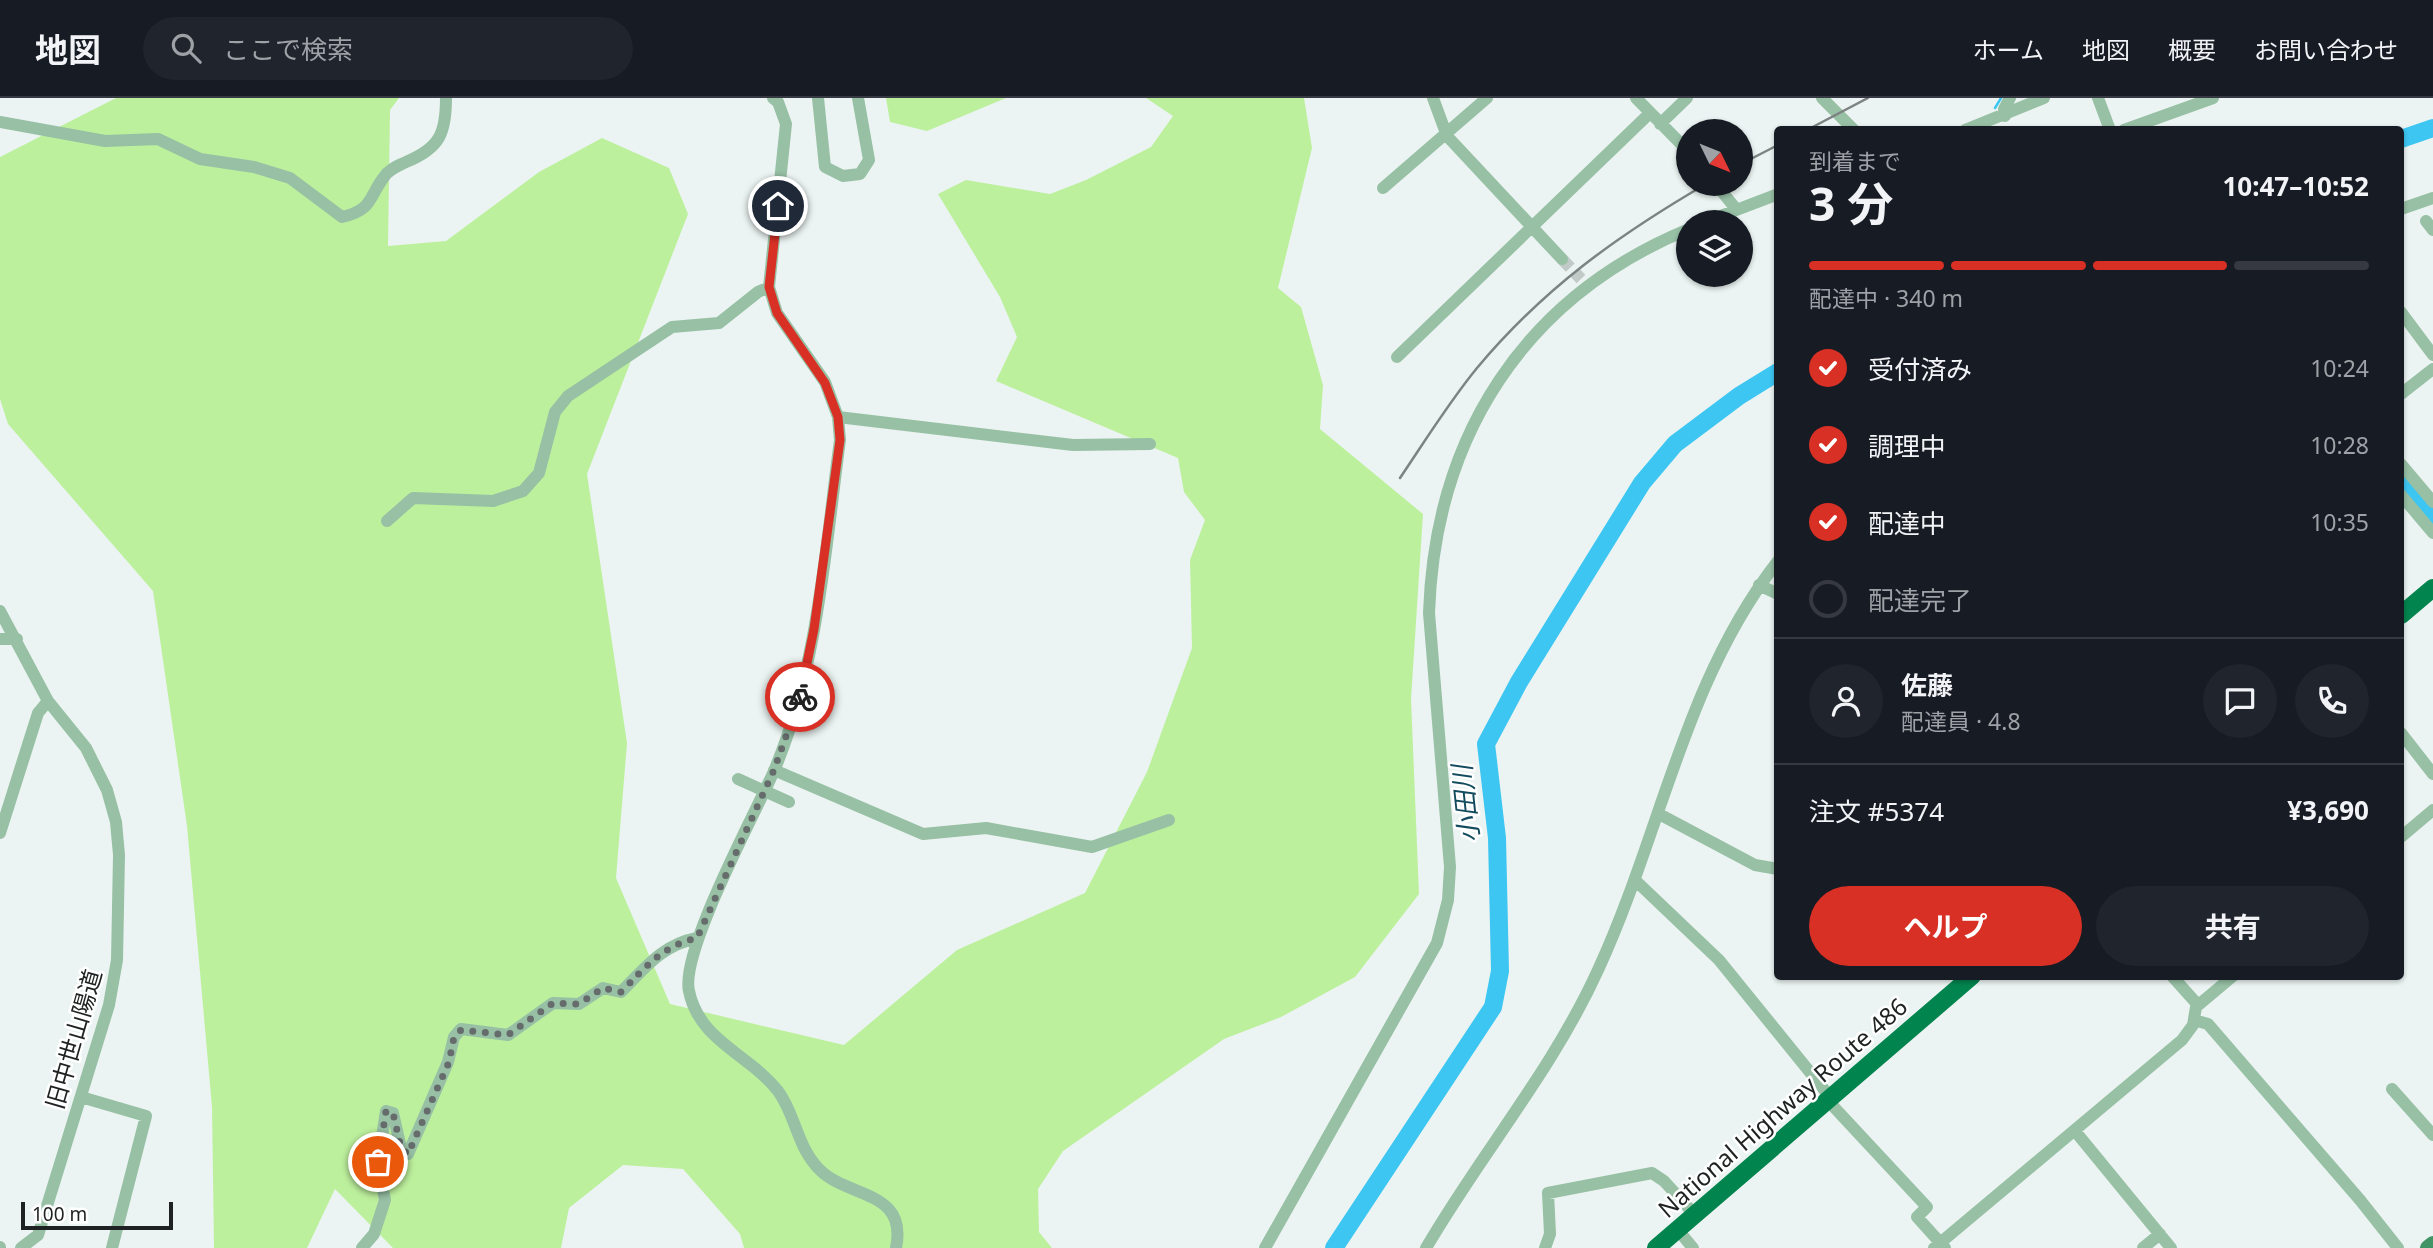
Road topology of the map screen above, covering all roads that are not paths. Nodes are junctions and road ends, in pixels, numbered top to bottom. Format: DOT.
graph roads {
  1 [pos="446,98"];
  2 [pos="773,98"];
  3 [pos="818,98"];
  4 [pos="858,98"];
  5 [pos="1433,98"];
  6 [pos="1487,98"];
  7 [pos="1636,98"];
  8 [pos="1687,98"];
  9 [pos="1822,98"];
  10 [pos="2010,98"];
  11 [pos="2044,98"];
  12 [pos="2098,98"];
  13 [pos="2213,98"];
  14 [pos="1650,113"];
  15 [pos="2005,116"];
  16 [pos="0,122"];
  17 [pos="1660,124"];
  18 [pos="1850,126"];
  19 [pos="1976,126"];
  20 [pos="2108,126"];
  21 [pos="2135,126"];
  22 [pos="1447,135"];
  23 [pos="1676,139"];
  24 [pos="1383,188"];
  25 [pos="1774,195"];
  26 [pos="1725,196"];
  27 [pos="2433,198"];
  28 [pos="2404,208"];
  29 [pos="1736,209"];
  30 [pos="1530,227"];
  31 [pos="1676,234"];
  32 [pos="1562,260"];
  33 [pos="769,287"];
  34 [pos="2404,316"];
  35 [pos="2433,355"];
  36 [pos="1397,357"];
  37 [pos="2433,369"];
  38 [pos="2404,392"];
  39 [pos="838,417"];
  40 [pos="1150,444"];
  41 [pos="2404,468"];
  42 [pos="2404,499"];
  43 [pos="2433,502"];
  44 [pos="387,521"];
  45 [pos="2433,533"];
  46 [pos="1774,566"];
  47 [pos="1759,585"];
  48 [pos="2433,588"];
  49 [pos="1774,592"];
  50 [pos="0,611"];
  51 [pos="2404,612"];
  52 [pos="0,639"];
  53 [pos="16,639"];
  54 [pos="48,702"];
  55 [pos="2404,737"];
  56 [pos="774,770"];
  57 [pos="2433,774"];
  58 [pos="738,779"];
  59 [pos="789,802"];
  60 [pos="2433,810"];
  61 [pos="1659,814"];
  62 [pos="1169,820"];
  63 [pos="0,833"];
  64 [pos="2404,834"];
  65 [pos="1774,868"];
  66 [pos="1636,880"];
  67 [pos="697,938"];
  68 [pos="1962,980"];
  69 [pos="2176,980"];
  70 [pos="2227,980"];
  71 [pos="2198,1005"];
  72 [pos="2194,1020"];
  73 [pos="2392,1089"];
  74 [pos="81,1097"];
  75 [pos="1828,1098"];
  76 [pos="2075,1131"];
  77 [pos="2433,1135"];
  78 [pos="1694,1214"];
  79 [pos="1678,1230"];
  80 [pos="2160,1234"];
  81 [pos="2433,1244"];
  82 [pos="1940,1246"];
  83 [pos="21,1248"];
  84 [pos="113,1248"];
  85 [pos="362,1248"];
  86 [pos="896,1248"];
  87 [pos="1265,1248"];
  88 [pos="1426,1248"];
  89 [pos="1545,1248"];
  90 [pos="1657,1248"];
  91 [pos="1693,1248"];
  92 [pos="2143,1248"];
  93 [pos="2171,1248"];
  94 [pos="2398,1248"];
  95 [pos="2428,1248"];
  1 -- 16 [label="street"];
  2 -- 33 [label="street"];
  3 -- 4 [label="street"];
  5 -- 22 [label="street"];
  6 -- 22 [label="street"];
  7 -- 14 [label="street"];
  8 -- 17 [label="street"];
  9 -- 18 [label="street"];
  10 -- 15 [label="street"];
  11 -- 15 [label="street"];
  12 -- 20 [label="street"];
  13 -- 21 [label="street"];
  14 -- 17 [label="street"];
  14 -- 30 [label="street"];
  15 -- 19 [label="street"];
  17 -- 23 [label="street"];
  22 -- 24 [label="street"];
  22 -- 30 [label="street"];
  25 -- 29 [label="street"];
  26 -- 29 [label="street"];
  27 -- 28 [label="street"];
  30 -- 32 [label="street"];
  30 -- 36 [label="street"];
  31 -- 87 [label="street"];
  33 -- 39 [label="street"];
  33 -- 44 [label="street"];
  34 -- 35 [label="street"];
  37 -- 38 [label="street"];
  39 -- 40 [label="street"];
  39 -- 56 [label="street"];
  41 -- 43 [label="street"];
  42 -- 45 [label="street"];
  46 -- 47 [label="street"];
  47 -- 49 [label="street"];
  47 -- 61 [label="street"];
  48 -- 51 [label="highway"];
  50 -- 53 [label="street, 旧中世山陽道"];
  52 -- 53 [label="street"];
  53 -- 54 [label="street, 旧中世山陽道"];
  54 -- 63 [label="street"];
  54 -- 74 [label="street, 旧中世山陽道"];
  55 -- 57 [label="street"];
  56 -- 62 [label="street"];
  56 -- 67 [label="street"];
  58 -- 59 [label="street, bridge"];
  60 -- 64 [label="street"];
  61 -- 65 [label="street"];
  61 -- 66 [label="street"];
  66 -- 75 [label="street"];
  66 -- 88 [label="street"];
  67 -- 85 [label="street"];
  67 -- 86 [label="street"];
  68 -- 75 [label="highway, National Highway Route 486"];
  69 -- 71 [label="street"];
  70 -- 71 [label="street"];
  71 -- 72 [label="street"];
  72 -- 76 [label="street"];
  72 -- 94 [label="street"];
  73 -- 77 [label="street"];
  74 -- 83 [label="street, 旧中世山陽道"];
  74 -- 84 [label="street"];
  75 -- 78 [label="highway, National Highway Route 486"];
  75 -- 82 [label="street"];
  76 -- 80 [label="street"];
  76 -- 82 [label="street"];
  78 -- 79 [label="highway, National Highway Route 486"];
  78 -- 89 [label="street"];
  79 -- 90 [label="highway, National Highway Route 486"];
  79 -- 91 [label="street"];
  80 -- 92 [label="street"];
  80 -- 93 [label="street"];
  81 -- 95 [label="main road"];
}
